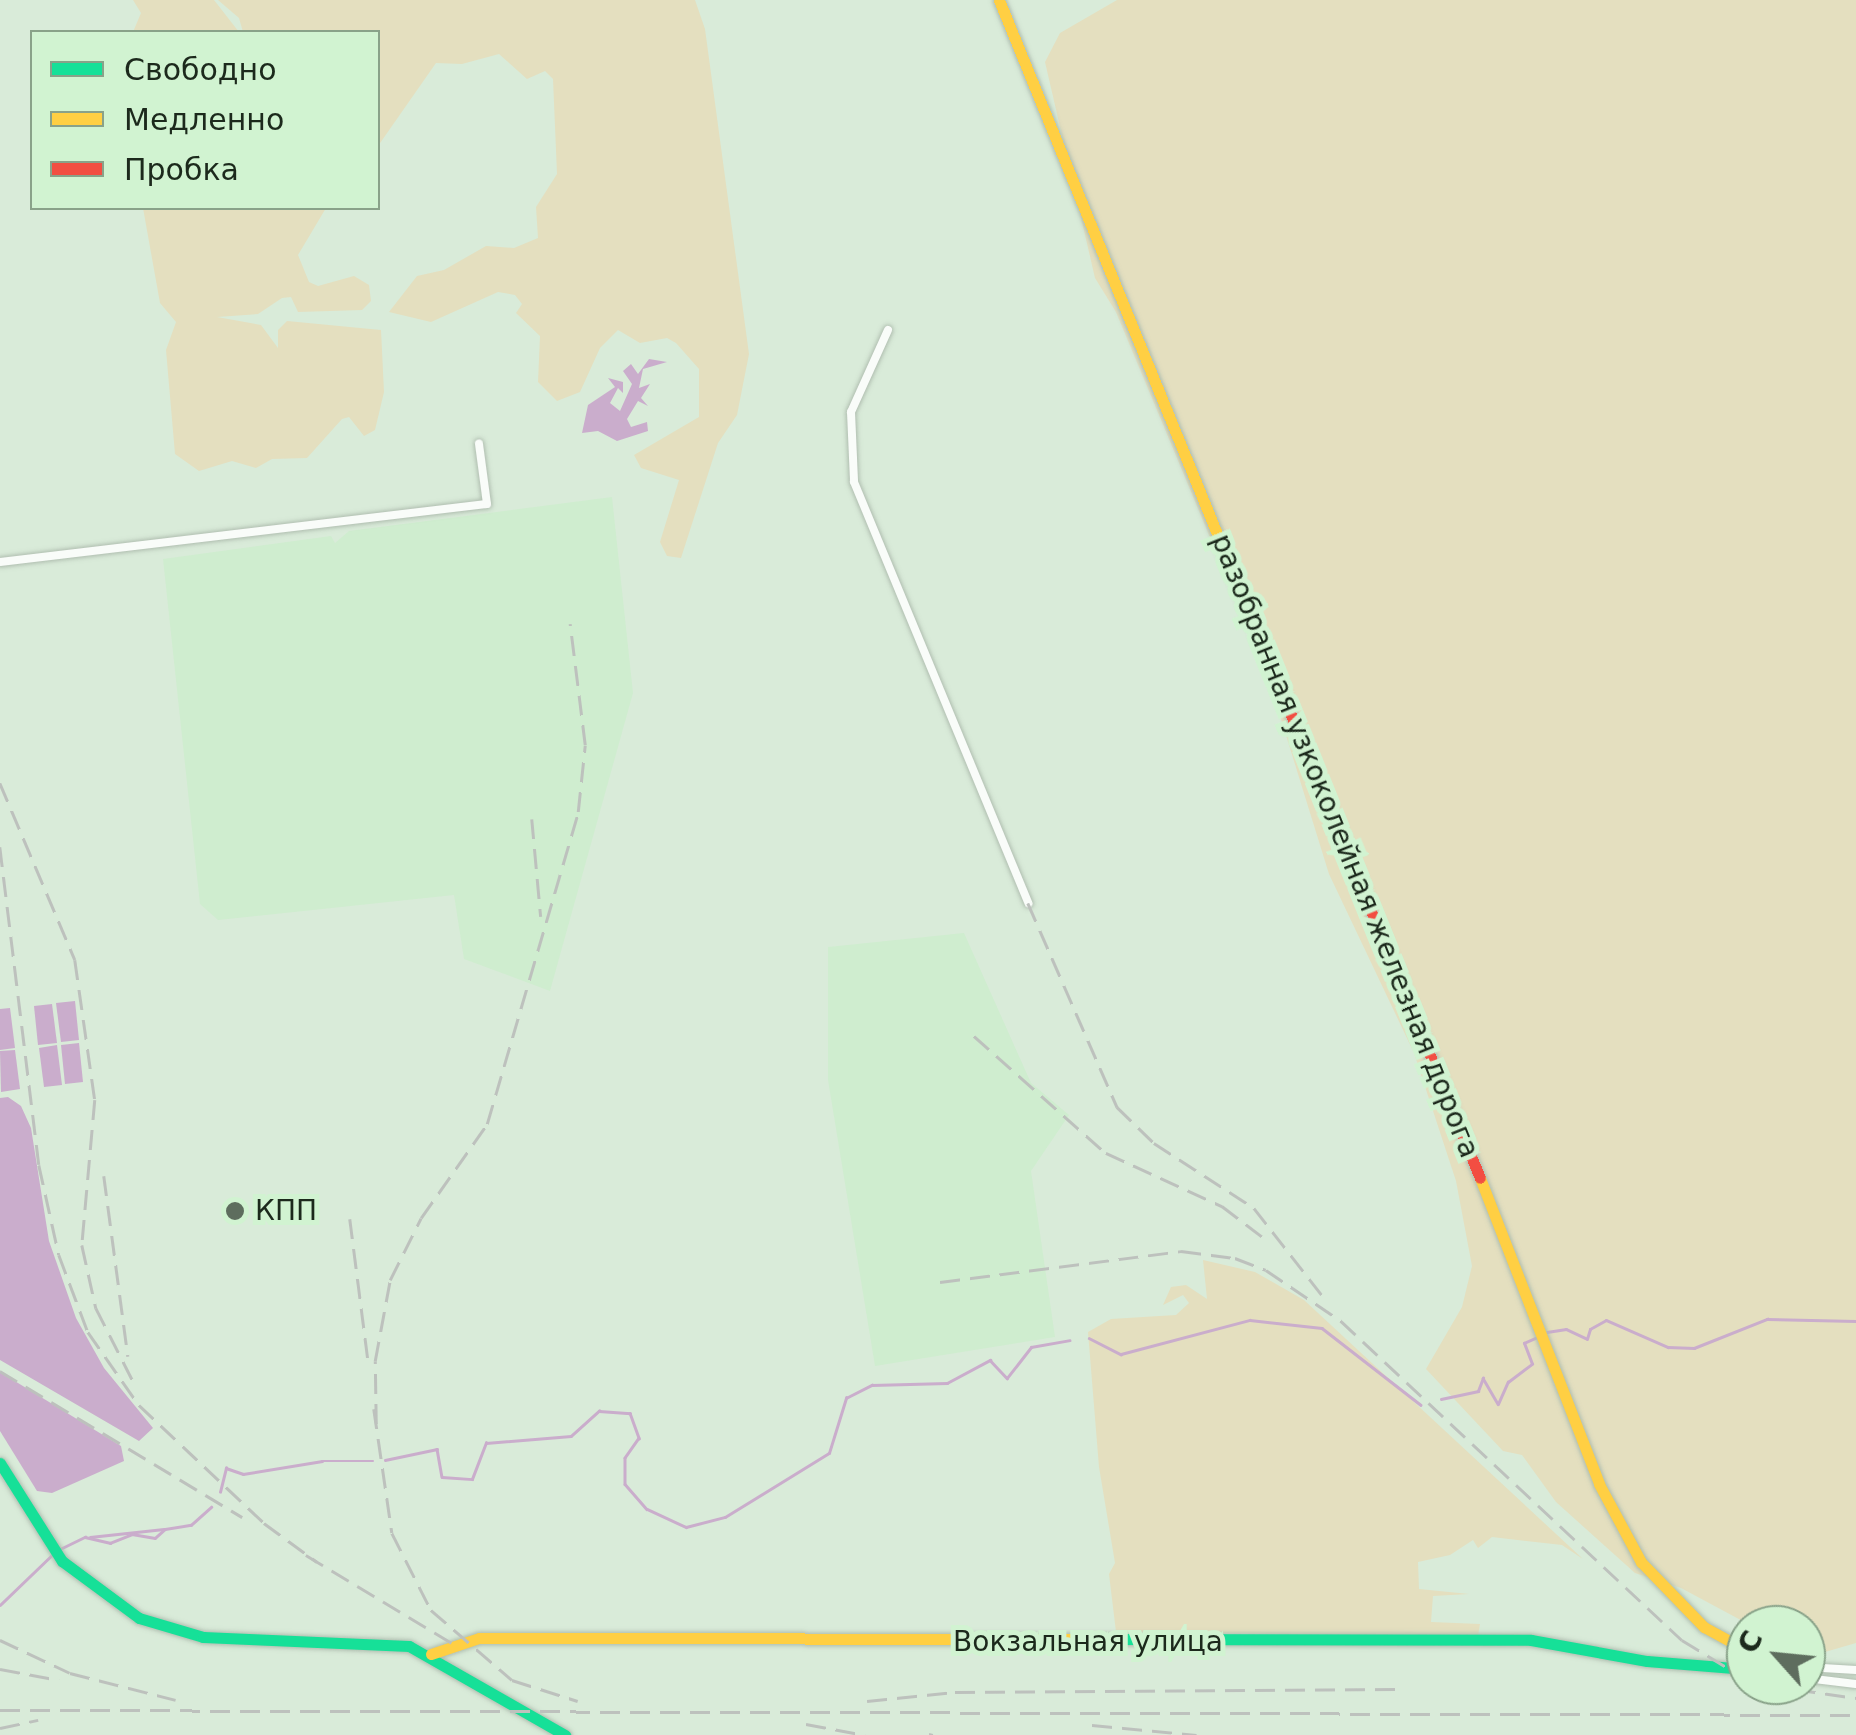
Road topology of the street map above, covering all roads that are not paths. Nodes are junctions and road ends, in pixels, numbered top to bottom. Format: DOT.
graph roads {
  1 [pos="999,0"];
  2 [pos="888,330"];
  3 [pos="479,444"];
  4 [pos="0,562"];
  5 [pos="1028,903"];
  6 [pos="0,1462"];
  7 [pos="1726,1639"];
  8 [pos="431,1654"];
  9 [pos="1726,1667"];
  10 [pos="1826,1668"];
  11 [pos="1856,1670"];
  12 [pos="1826,1680"];
  13 [pos="1856,1684"];
  14 [pos="565,1735"];
  1 -- 7 [label="street, разобранная узкоколейная железная дорога"];
  2 -- 5 [label="street"];
  3 -- 4 [label="street"];
  6 -- 8 [label="street"];
  8 -- 9 [label="street, Вокзальная улица"];
  8 -- 14 [label="street"];
  10 -- 11 [label="street"];
  12 -- 13 [label="street"];
}
